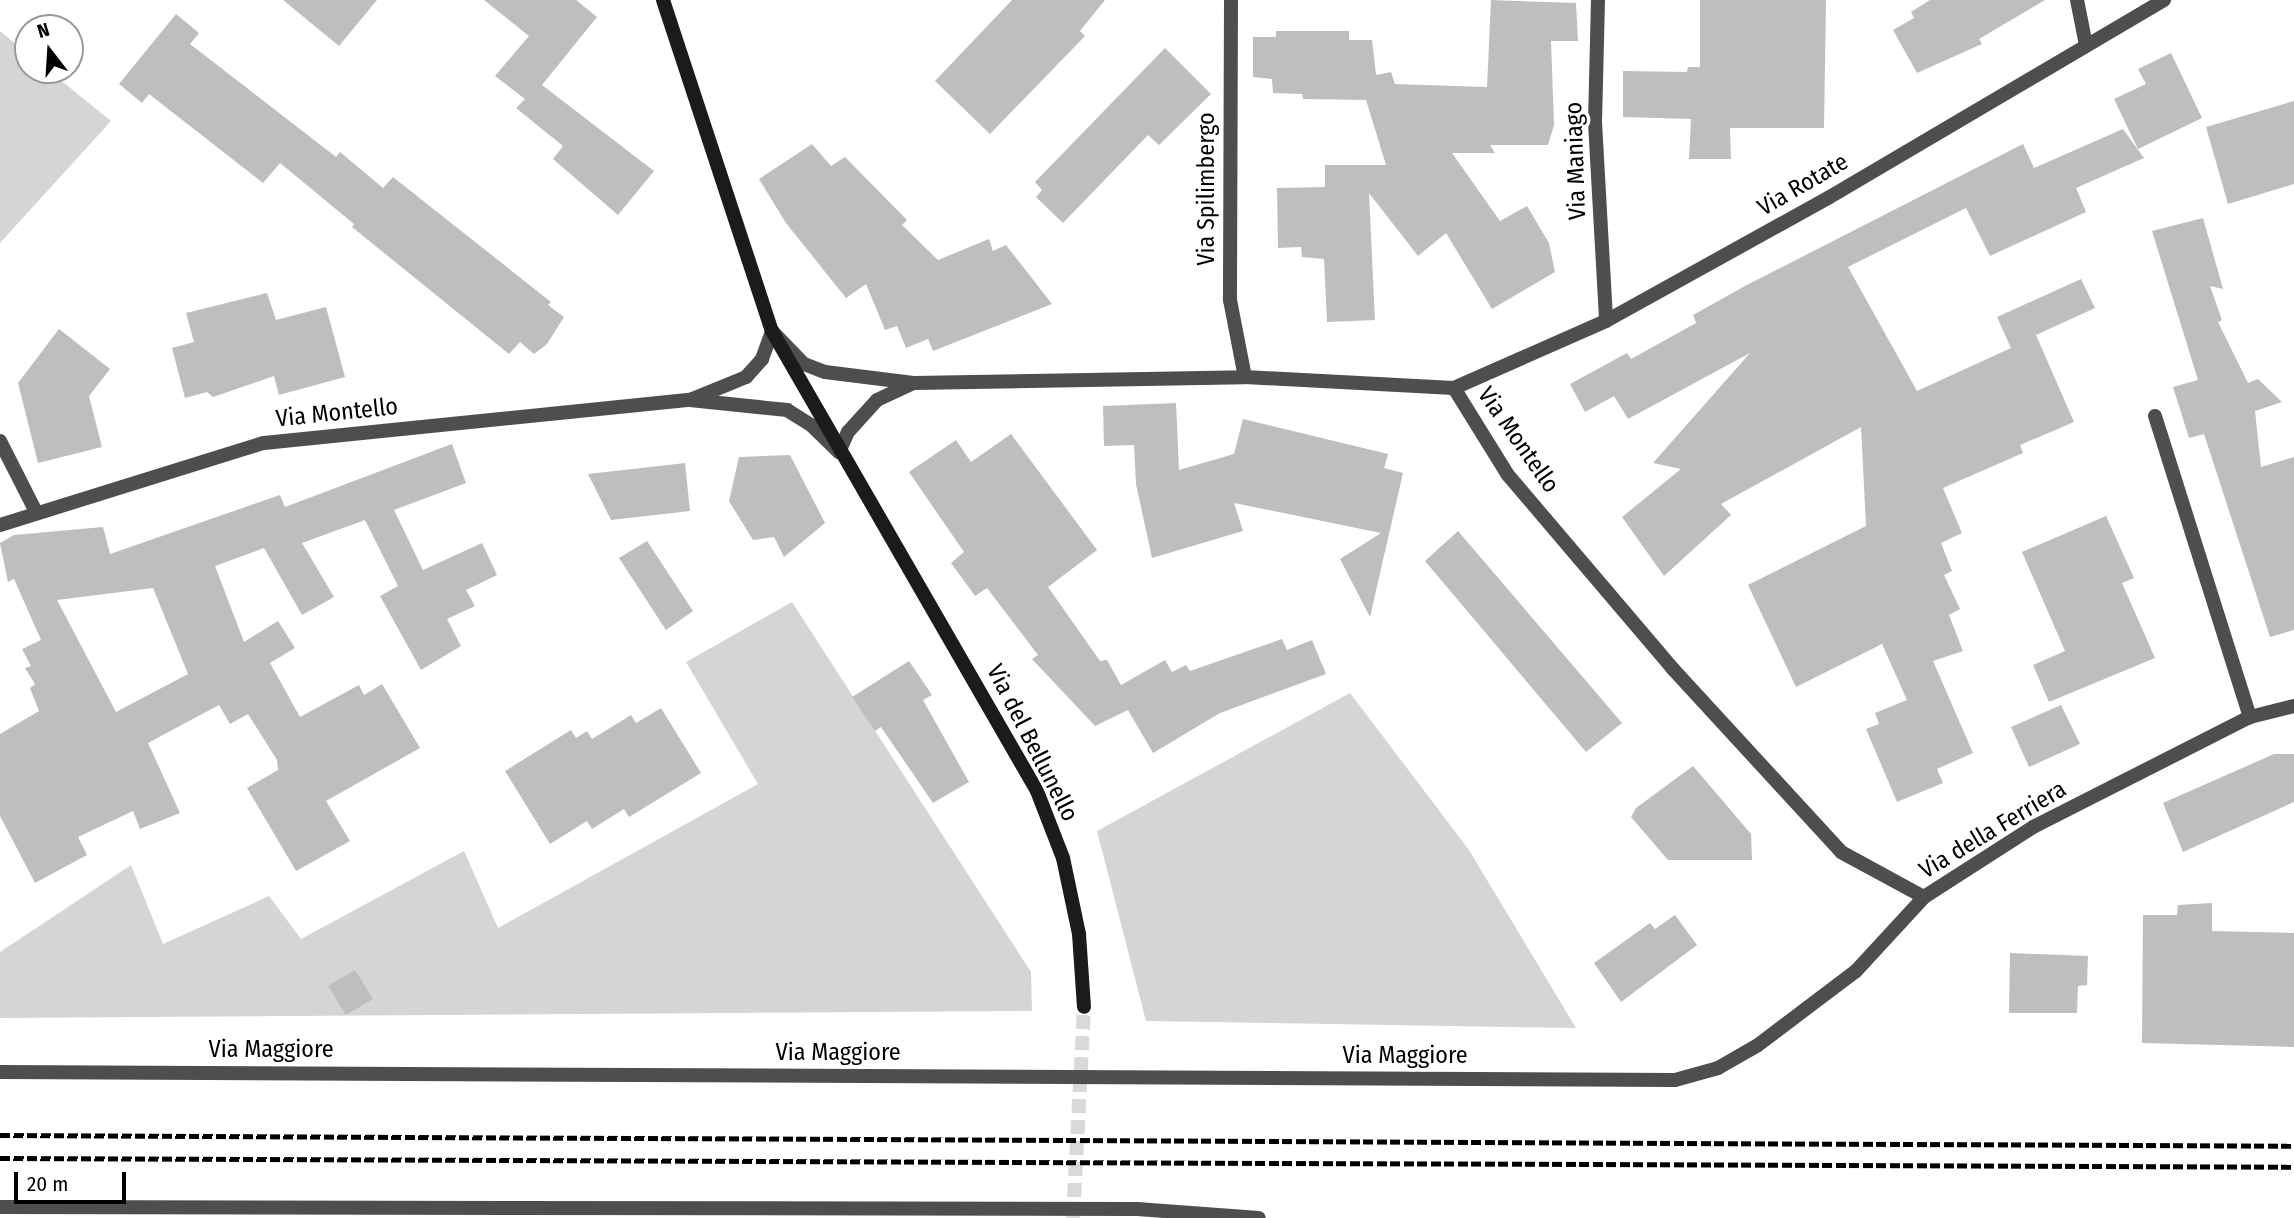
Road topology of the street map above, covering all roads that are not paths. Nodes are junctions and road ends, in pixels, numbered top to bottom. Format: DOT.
graph roads {
  1 [pos="663,0"];
  2 [pos="1231,0"];
  3 [pos="1598,0"];
  4 [pos="2077,0"];
  5 [pos="2164,0"];
  6 [pos="2086,45"];
  7 [pos="1606,321"];
  8 [pos="772,331"];
  9 [pos="1245,377"];
  10 [pos="913,383"];
  11 [pos="1454,388"];
  12 [pos="690,400"];
  13 [pos="2155,416"];
  14 [pos="0,441"];
  15 [pos="839,452"];
  16 [pos="36,512"];
  17 [pos="0,525"];
  18 [pos="2294,706"];
  19 [pos="2250,717"];
  20 [pos="1924,897"];
  21 [pos="1084,1007"];
  22 [pos="0,1072"];
  23 [pos="1675,1080"];
  24 [pos="0,1206"];
  25 [pos="1259,1218"];
  1 -- 8 [label="street, Via del Bellunello"];
  2 -- 9 [label="street, Via Spilimbergo"];
  3 -- 7 [label="street, Via Maniago"];
  4 -- 6 [label="street"];
  5 -- 6 [label="street, Via Rotate"];
  6 -- 7 [label="street, Via Rotate"];
  7 -- 11 [label="street, Via Rotate"];
  8 -- 10 [label="street, Via Montello"];
  8 -- 12 [label="street"];
  8 -- 15 [label="street, Via del Bellunello"];
  9 -- 10 [label="street, Via Montello"];
  9 -- 11 [label="street, Via Montello"];
  10 -- 15 [label="street"];
  11 -- 20 [label="street, Via Montello"];
  12 -- 15 [label="street"];
  12 -- 16 [label="street, Via Montello"];
  13 -- 19 [label="street"];
  14 -- 16 [label="street"];
  15 -- 21 [label="street, Via del Bellunello"];
  16 -- 17 [label="street, Via Montello"];
  18 -- 19 [label="street, Via della Ferriera"];
  19 -- 20 [label="street, Via della Ferriera"];
  20 -- 23 [label="street, Via della Ferriera"];
  22 -- 23 [label="street, Via Maggiore"];
  24 -- 25 [label="street"];
}
